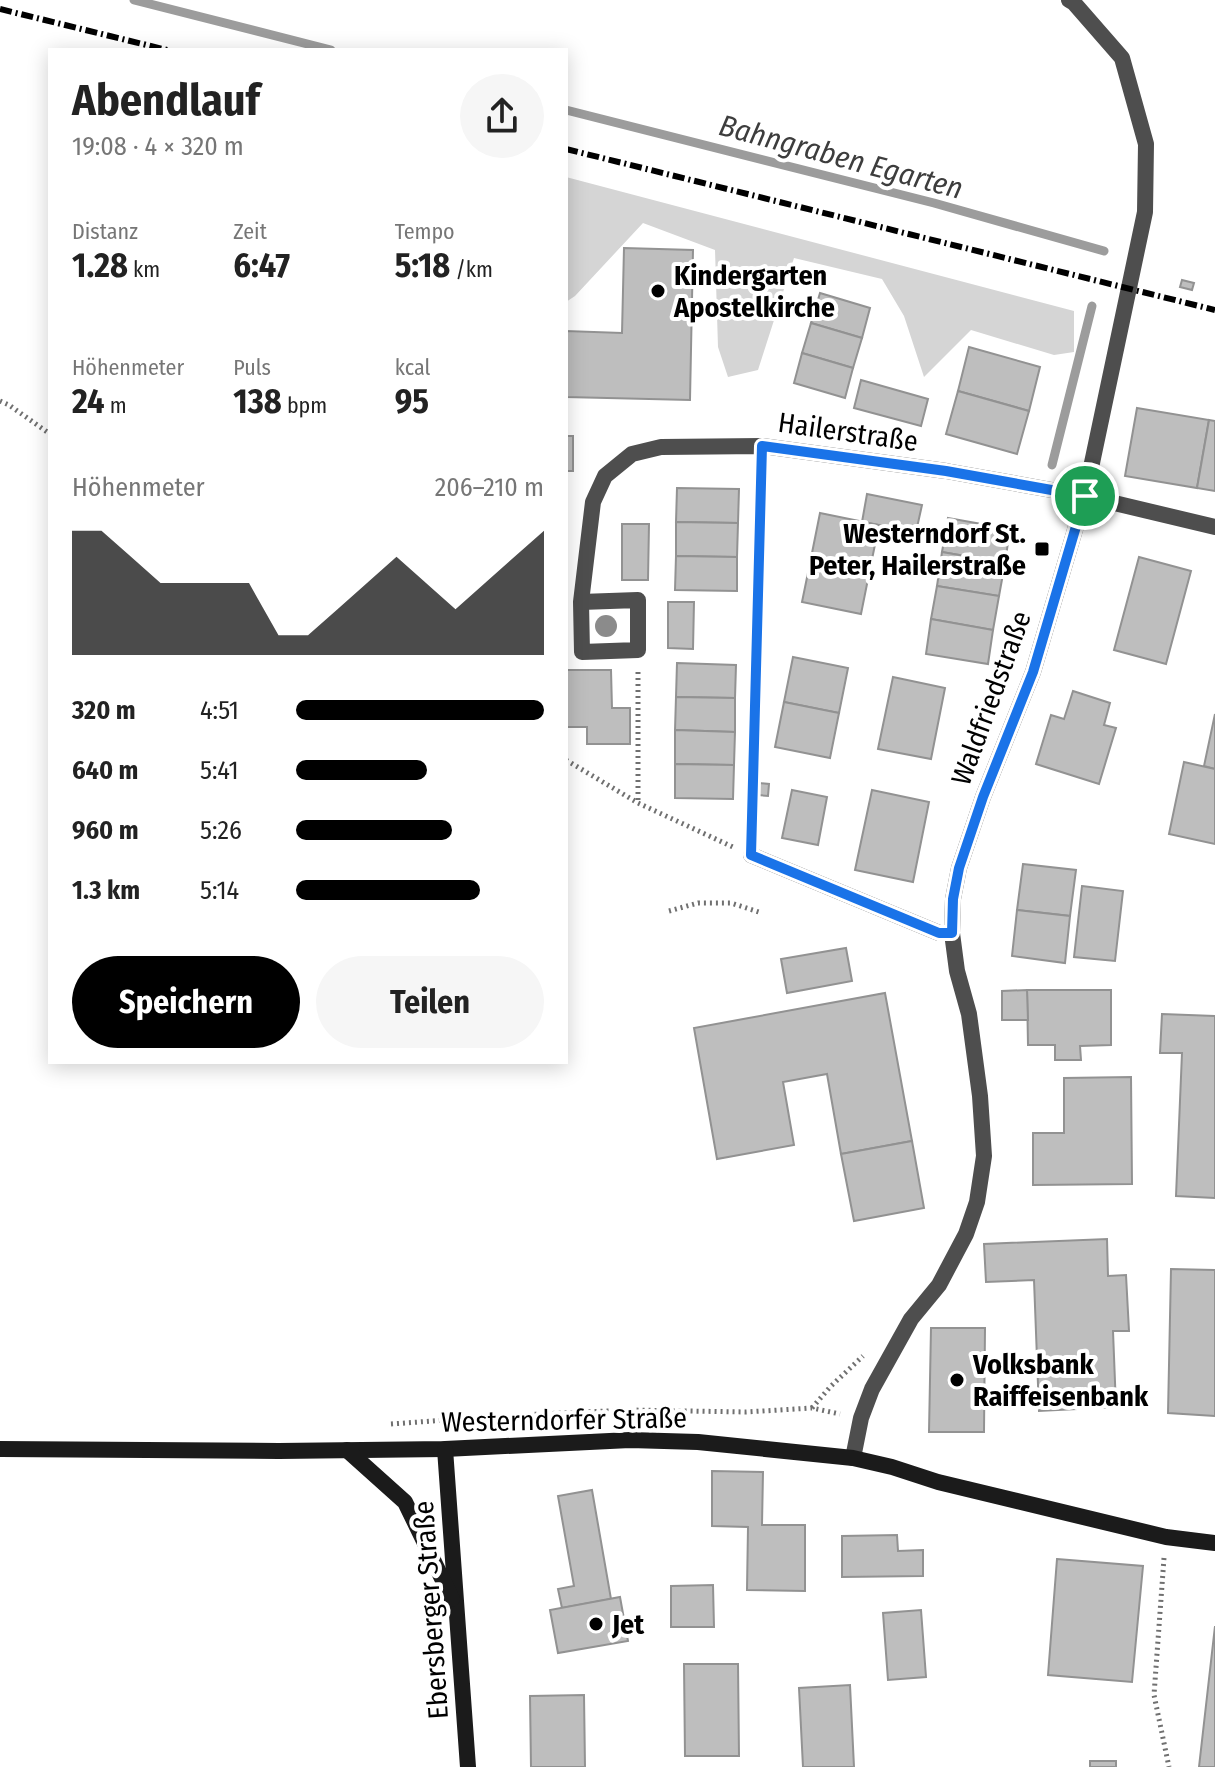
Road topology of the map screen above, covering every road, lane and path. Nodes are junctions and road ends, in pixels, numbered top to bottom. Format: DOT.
graph roads {
  1 [pos="1069,0"];
  2 [pos="0,401"];
  3 [pos="48,433"];
  4 [pos="762,446"];
  5 [pos="1085,496"];
  6 [pos="1215,527"];
  7 [pos="581,602"];
  8 [pos="638,650"];
  9 [pos="568,761"];
  10 [pos="638,803"];
  11 [pos="751,855"];
  12 [pos="669,911"];
  13 [pos="762,913"];
  14 [pos="952,933"];
  15 [pos="517,1415"];
  16 [pos="861,1418"];
  17 [pos="0,1449"];
  18 [pos="445,1449"];
  19 [pos="347,1450"];
  20 [pos="853,1458"];
  21 [pos="1166,1537"];
  22 [pos="1215,1543"];
  23 [pos="456,1609"];
  24 [pos="468,1767"];
  25 [pos="1169,1767"];
  1 -- 5 [label="street, Waldfriedstraße"];
  2 -- 3 [label="path"];
  4 -- 5 [label="street, Hailerstraße"];
  4 -- 7 [label="street, Hailerstraße"];
  4 -- 11 [label="path"];
  5 -- 6 [label="street, Hailerstraße"];
  5 -- 14 [label="street, Waldfriedstraße"];
  7 -- 8 [label="street, Hailerstraße"];
  7 -- 8 [label="street"];
  8 -- 10 [label="path"];
  9 -- 10 [label="path"];
  10 -- 11 [label="path"];
  11 -- 14 [label="street"];
  12 -- 13 [label="path"];
  14 -- 16 [label="street, Waldfriedstraße"];
  15 -- 16 [label="path"];
  16 -- 20 [label="street, Waldfriedstraße"];
  17 -- 19 [label="main road, Westerndorfer Straße"];
  18 -- 19 [label="main road, Westerndorfer Straße"];
  18 -- 20 [label="main road, Westerndorfer Straße"];
  18 -- 23 [label="main road, Ebersberger Straße"];
  19 -- 23 [label="main road"];
  20 -- 21 [label="main road, Westerndorfer Straße"];
  21 -- 22 [label="main road, Westerndorfer Straße"];
  21 -- 25 [label="path"];
  23 -- 24 [label="main road, Ebersberger Straße"];
}
